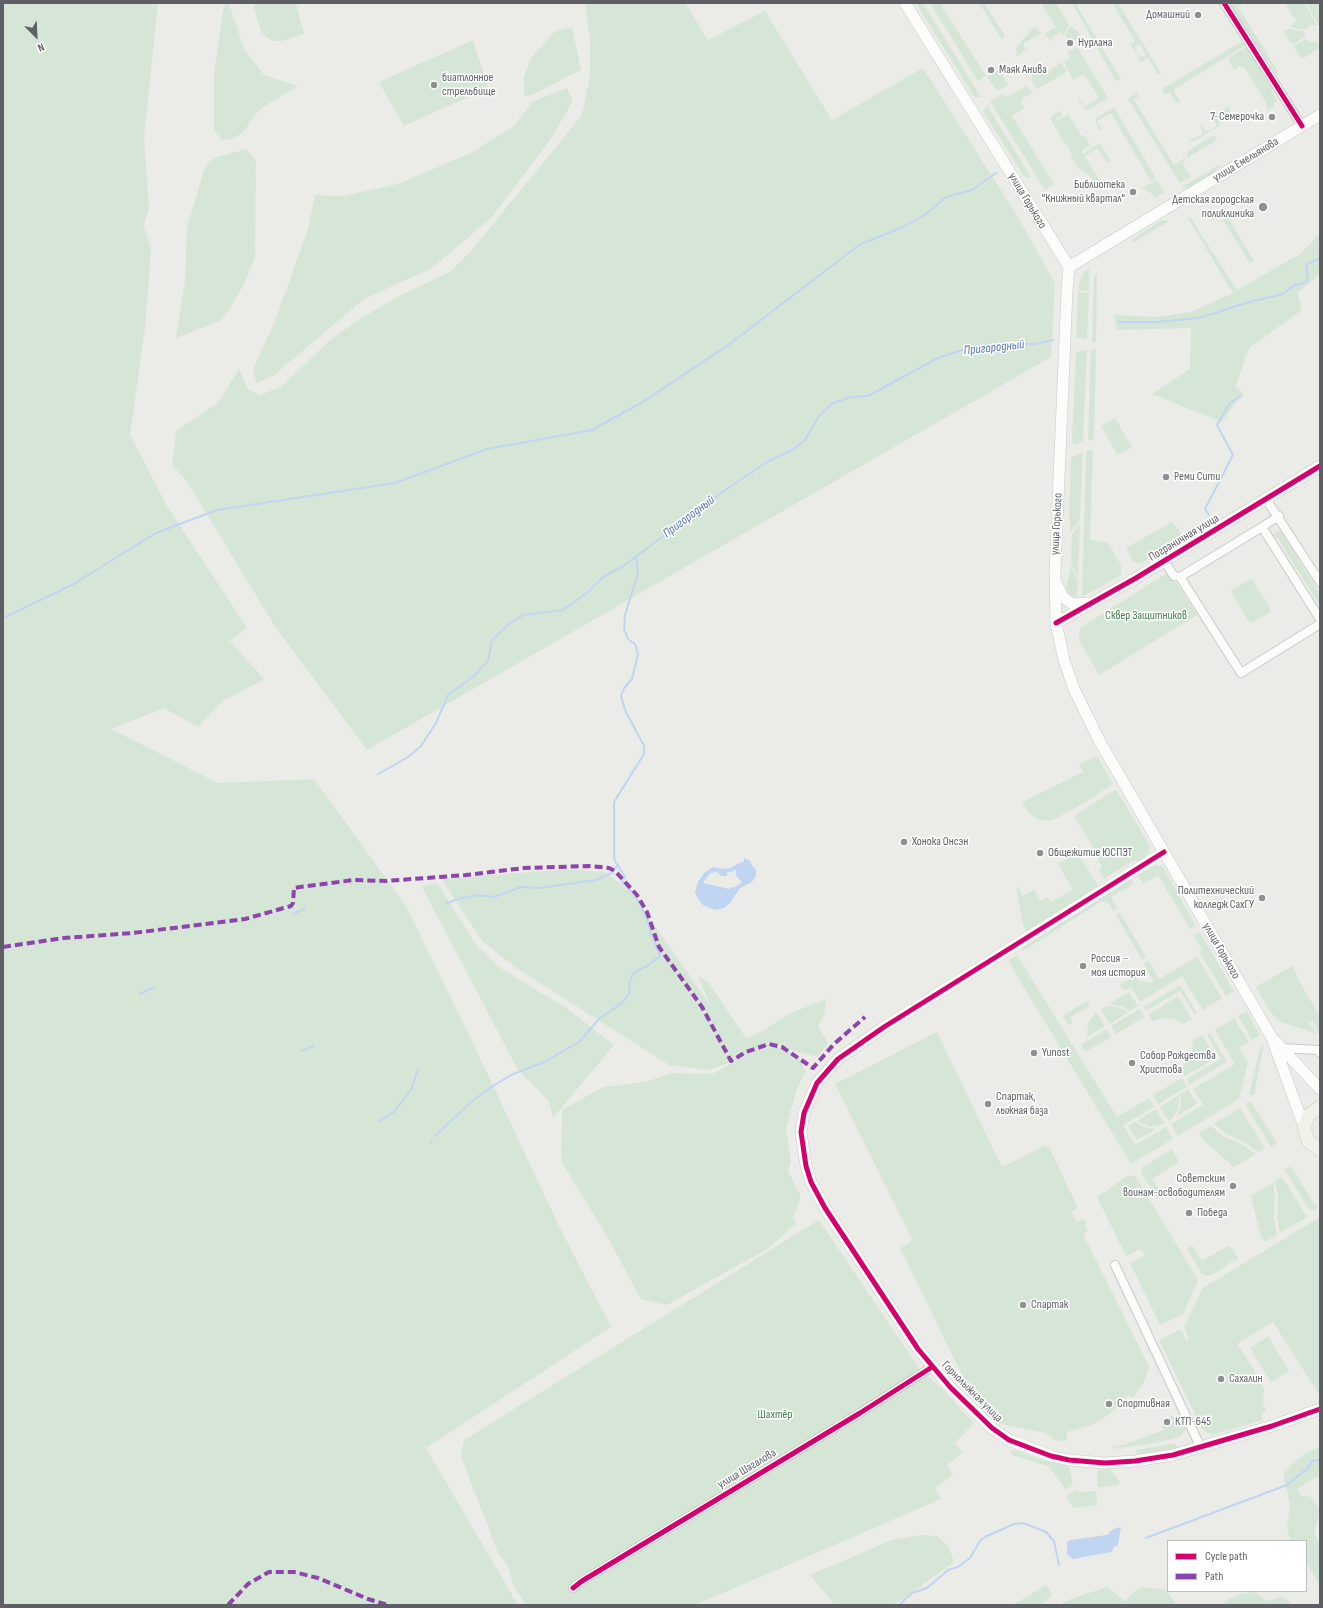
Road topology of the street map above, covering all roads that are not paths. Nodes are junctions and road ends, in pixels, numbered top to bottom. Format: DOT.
graph roads {
  1 [pos="904,3"];
  2 [pos="1224,3"];
  3 [pos="1320,115"];
  4 [pos="1302,126"];
  5 [pos="1069,267"];
  6 [pos="1320,466"];
  7 [pos="1266,499"];
  8 [pos="1279,516"];
  9 [pos="1262,527"];
  10 [pos="1164,561"];
  11 [pos="1180,577"];
  12 [pos="1320,582"];
  13 [pos="1055,583"];
  14 [pos="1095,602"];
  15 [pos="1320,619"];
  16 [pos="1056,623"];
  17 [pos="1320,624"];
  18 [pos="1060,636"];
  19 [pos="1164,852"];
  20 [pos="1272,1038"];
  21 [pos="1282,1048"];
  22 [pos="1320,1053"];
  23 [pos="1320,1089"];
  24 [pos="1320,1107"];
  25 [pos="1304,1127"];
  26 [pos="1318,1150"];
  27 [pos="1115,1265"];
  28 [pos="932,1367"];
  29 [pos="1320,1409"];
  30 [pos="1200,1446"];
  31 [pos="573,1588"];
  1 -- 5 [label="main road, улица Горького"];
  2 -- 4 [label="street"];
  3 -- 4 [label="main road, улица Емельянова"];
  4 -- 5 [label="main road, улица Емельянова"];
  5 -- 13 [label="main road, улица Горького"];
  6 -- 7 [label="main road, Пограничная улица"];
  7 -- 8 [label="street"];
  7 -- 10 [label="main road, Пограничная улица"];
  8 -- 9 [label="street"];
  8 -- 12 [label="street"];
  9 -- 11 [label="street"];
  9 -- 15 [label="street"];
  10 -- 11 [label="street"];
  10 -- 14 [label="main road, Пограничная улица"];
  11 -- 17 [label="street"];
  13 -- 14 [label="main road"];
  13 -- 16 [label="main road, улица Горького"];
  14 -- 16 [label="main road, Пограничная улица"];
  14 -- 18 [label="main road, Пограничная улица"];
  16 -- 18 [label="main road, улица Горького"];
  18 -- 19 [label="main road, улица Горького"];
  19 -- 20 [label="main road, улица Горького"];
  19 -- 28 [label="main road, Горнолыжная улица"];
  20 -- 21 [label="main road, улица Горького"];
  20 -- 25 [label="main road, улица Горького"];
  21 -- 22 [label="street"];
  21 -- 23 [label="main road, улица Горького"];
  24 -- 25 [label="main road"];
  25 -- 26 [label="main road"];
  27 -- 30 [label="street"];
  28 -- 30 [label="main road, Горнолыжная улица"];
  28 -- 31 [label="street, улица Шагалова"];
  29 -- 30 [label="main road, Горнолыжная улица"];
}
